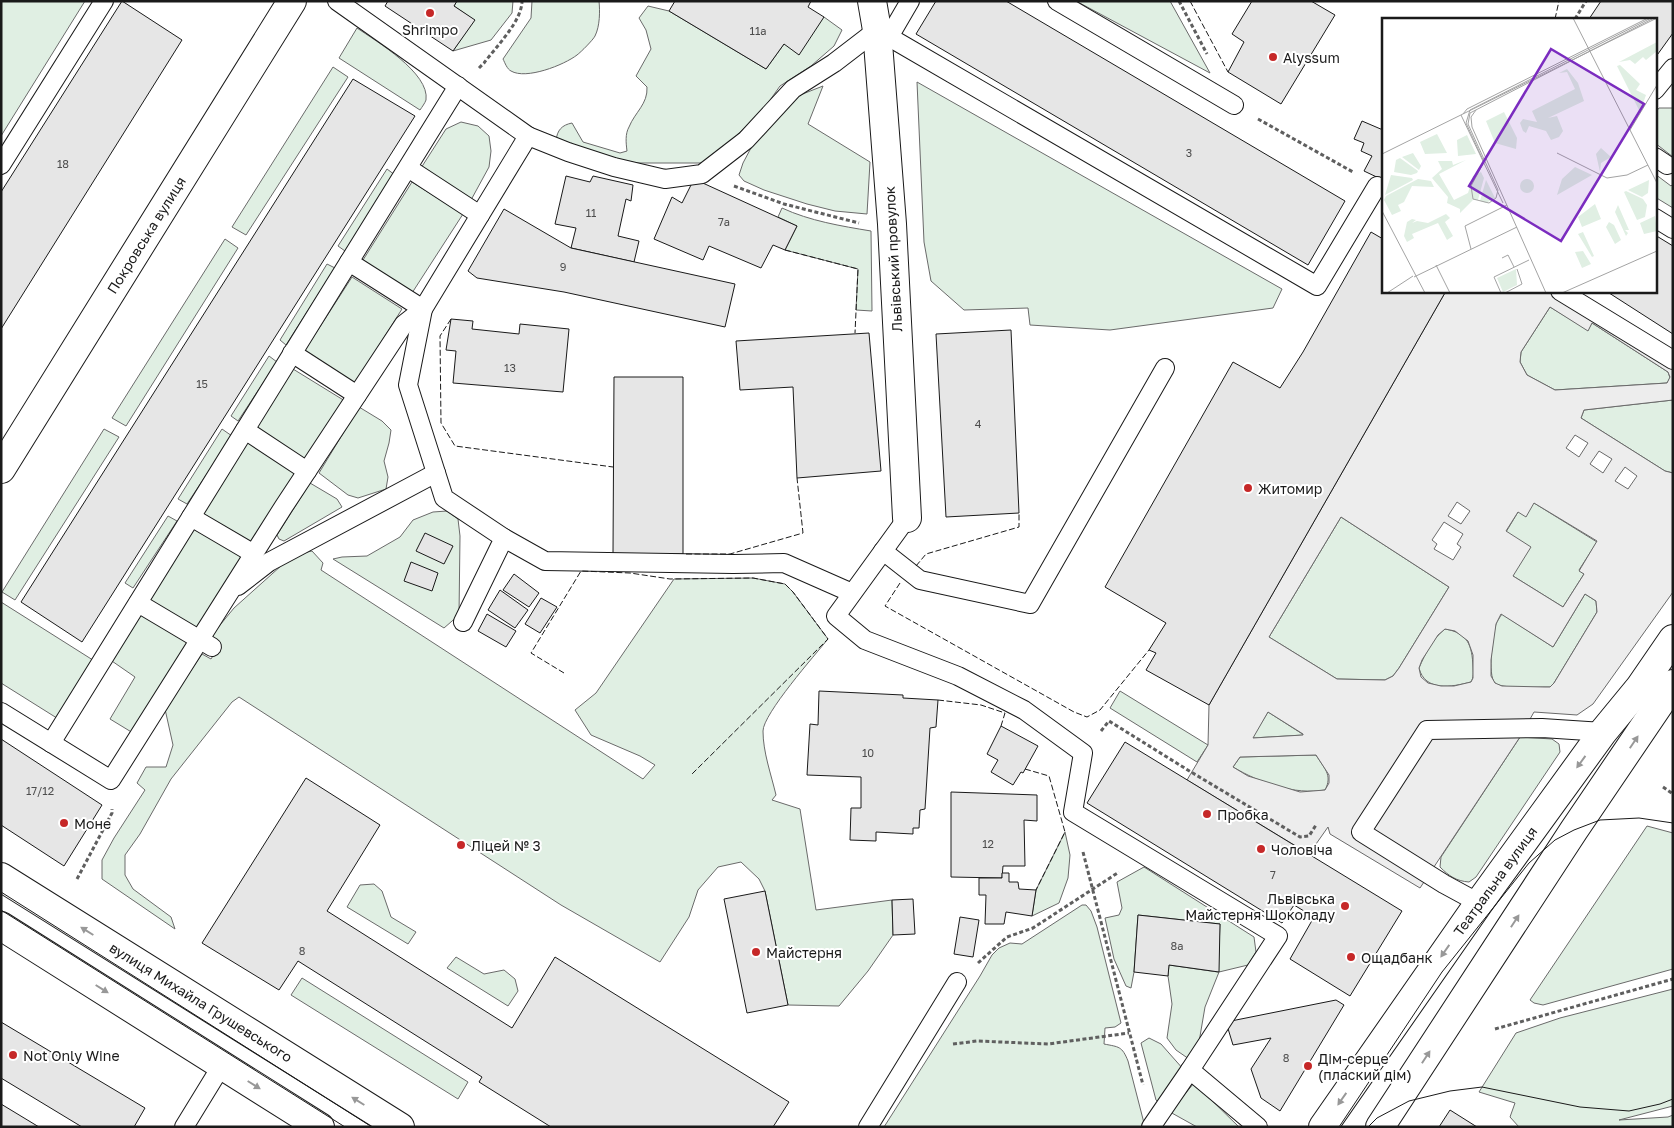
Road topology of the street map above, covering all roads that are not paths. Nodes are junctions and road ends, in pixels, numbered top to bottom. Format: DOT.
graph roads {
  1 [pos="104,1"];
  2 [pos="292,1"];
  3 [pos="337,1"];
  4 [pos="872,1"];
  5 [pos="910,1"];
  6 [pos="1057,1"];
  7 [pos="883,33"];
  8 [pos="1673,68"];
  9 [pos="458,86"];
  10 [pos="1656,89"];
  11 [pos="1234,105"];
  12 [pos="528,136"];
  13 [pos="1,165"];
  14 [pos="408,168"];
  15 [pos="1378,186"];
  16 [pos="480,215"];
  17 [pos="1656,219"];
  18 [pos="1673,229"];
  19 [pos="349,262"];
  20 [pos="1562,292"];
  21 [pos="423,309"];
  22 [pos="292,353"];
  23 [pos="1673,360"];
  24 [pos="1165,368"];
  25 [pos="358,395"];
  26 [pos="245,430"];
  27 [pos="1,469"];
  28 [pos="307,471"];
  29 [pos="436,473"];
  30 [pos="191,517"];
  31 [pos="907,518"];
  32 [pos="504,538"];
  33 [pos="883,551"];
  34 [pos="254,554"];
  35 [pos="852,593"];
  36 [pos="228,594"];
  37 [pos="138,603"];
  38 [pos="463,622"];
  39 [pos="1673,639"];
  40 [pos="206,643"];
  41 [pos="1661,696"];
  42 [pos="1,712"];
  43 [pos="1602,732"];
  44 [pos="51,743"];
  45 [pos="1,877"];
  46 [pos="1479,903"];
  47 [pos="1,926"];
  48 [pos="958,982"];
  49 [pos="222,1065"];
  50 [pos="1190,1070"];
  51 [pos="1152,1125"];
  52 [pos="184,1127"];
  53 [pos="320,1127"];
  54 [pos="400,1127"];
  55 [pos="868,1127"];
  56 [pos="1258,1127"];
  57 [pos="1323,1127"];
  58 [pos="1380,1127"];
  1 -- 13 [label="lane"];
  2 -- 27 [label="main road, Покровська вулиця"];
  3 -- 9 [label="lane"];
  4 -- 7 [label="main road, Львівський провулок"];
  5 -- 7 [label="lane"];
  6 -- 11 [label="lane"];
  7 -- 12 [label="lane"];
  7 -- 15 [label="lane"];
  7 -- 31 [label="main road, Львівський провулок"];
  8 -- 10 [label="lane"];
  9 -- 12 [label="lane"];
  9 -- 14 [label="lane"];
  12 -- 16 [label="lane"];
  14 -- 16 [label="lane"];
  14 -- 19 [label="lane"];
  16 -- 21 [label="lane"];
  17 -- 18 [label="lane"];
  19 -- 21 [label="lane"];
  19 -- 22 [label="lane"];
  20 -- 23 [label="lane"];
  21 -- 25 [label="lane"];
  21 -- 29 [label="lane"];
  22 -- 25 [label="lane"];
  22 -- 26 [label="lane"];
  24 -- 33 [label="lane"];
  25 -- 28 [label="lane"];
  26 -- 28 [label="lane"];
  26 -- 30 [label="lane"];
  28 -- 34 [label="lane"];
  29 -- 32 [label="lane"];
  29 -- 36 [label="lane"];
  30 -- 34 [label="lane"];
  30 -- 37 [label="lane"];
  31 -- 33 [label="lane"];
  32 -- 35 [label="lane"];
  32 -- 38 [label="lane"];
  33 -- 35 [label="lane"];
  34 -- 36 [label="lane"];
  35 -- 50 [label="lane"];
  36 -- 40 [label="lane"];
  37 -- 40 [label="lane"];
  37 -- 44 [label="lane"];
  39 -- 41 [label="main road, Театральна вулиця"];
  40 -- 44 [label="lane"];
  41 -- 43 [label="main road, Театральна вулиця"];
  58 -- 41 [label="main road, Театральна вулиця, one-way"];
  42 -- 44 [label="lane"];
  43 -- 46 [label="main road, Театральна вулиця, one-way"];
  43 -- 46 [label="lane"];
  54 -- 45 [label="main road, вулиця Михайла Грушевського, one-way"];
  46 -- 57 [label="main road, Театральна вулиця, one-way"];
  47 -- 49 [label="main road, one-way"];
  48 -- 55 [label="lane"];
  49 -- 52 [label="lane"];
  49 -- 53 [label="main road, one-way"];
  50 -- 51 [label="lane"];
  50 -- 56 [label="lane"];
}
